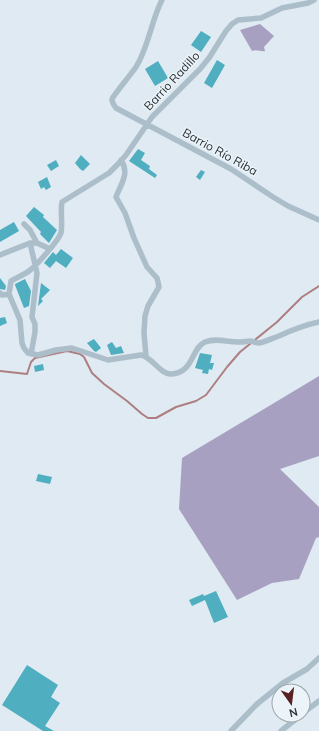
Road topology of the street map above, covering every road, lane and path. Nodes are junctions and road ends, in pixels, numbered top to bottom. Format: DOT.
graph roads {
  1 [pos="162,0"];
  2 [pos="314,0"];
  3 [pos="147,125"];
  4 [pos="121,160"];
  5 [pos="319,220"];
  6 [pos="24,224"];
  7 [pos="30,243"];
  8 [pos="37,243"];
  9 [pos="50,249"];
  10 [pos="0,255"];
  11 [pos="35,264"];
  12 [pos="0,293"];
  13 [pos="9,294"];
  14 [pos="319,322"];
  15 [pos="31,354"];
  16 [pos="146,356"];
  17 [pos="319,658"];
  18 [pos="319,701"];
  19 [pos="311,707"];
  20 [pos="291,723"];
  21 [pos="232,731"];
  22 [pos="281,731"];
  1 -- 3 [label="street, Barrio Río Riba"];
  2 -- 3 [label="street, Barrio Radillo"];
  3 -- 4 [label="street"];
  3 -- 5 [label="street, Barrio Río Riba"];
  4 -- 9 [label="street"];
  4 -- 16 [label="street"];
  6 -- 8 [label="street"];
  7 -- 8 [label="street"];
  7 -- 10 [label="street"];
  7 -- 11 [label="street"];
  8 -- 9 [label="street"];
  9 -- 11 [label="street"];
  11 -- 13 [label="street"];
  11 -- 15 [label="street"];
  12 -- 13 [label="street"];
  13 -- 15 [label="street"];
  14 -- 16 [label="street"];
  15 -- 16 [label="street"];
  17 -- 21 [label="street"];
  18 -- 19 [label="street"];
  20 -- 22 [label="street"];
}
